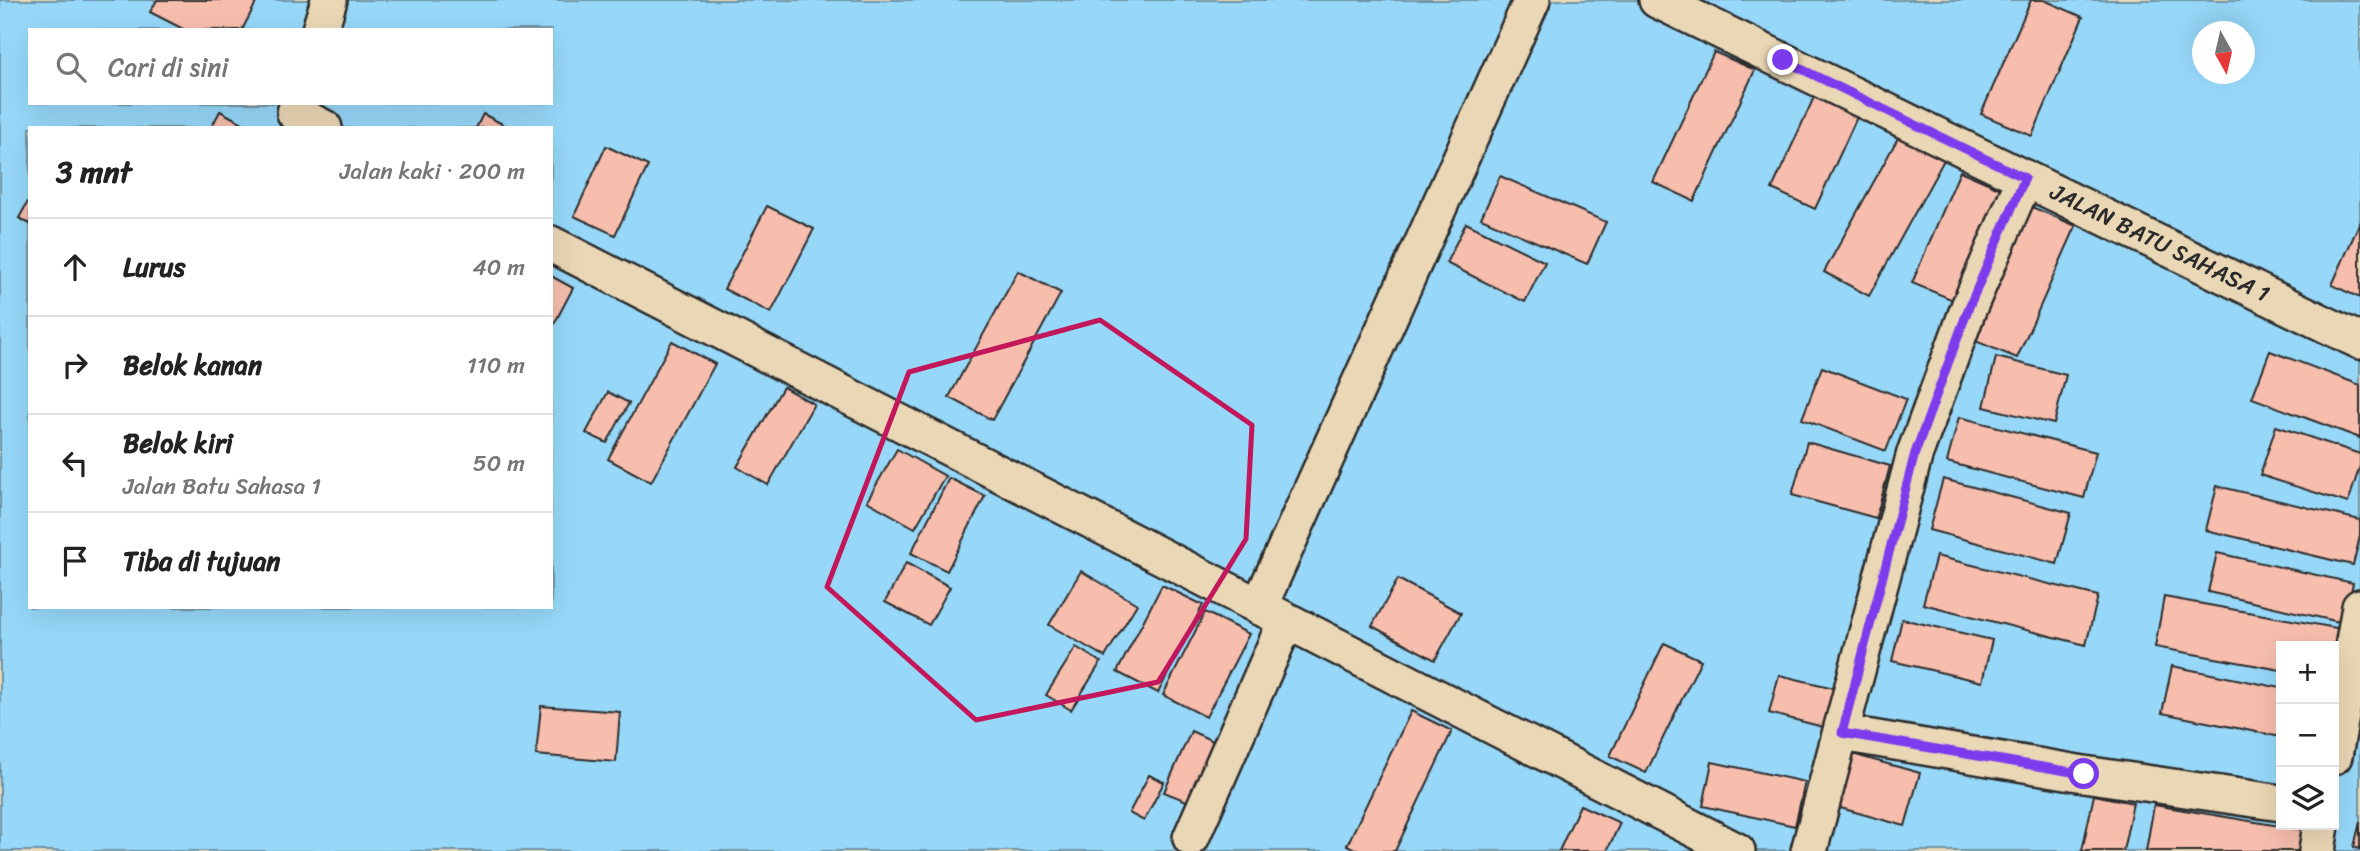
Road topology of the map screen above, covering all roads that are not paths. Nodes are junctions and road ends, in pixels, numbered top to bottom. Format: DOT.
graph roads {
  1 [pos="329,0"];
  2 [pos="1532,0"];
  3 [pos="1657,0"];
  4 [pos="321,28"];
  5 [pos="2025,178"];
  6 [pos="553,245"];
  7 [pos="2360,341"];
  8 [pos="2360,607"];
  9 [pos="1272,614"];
  10 [pos="2339,727"];
  11 [pos="1842,733"];
  12 [pos="2276,802"];
  13 [pos="2320,830"];
  14 [pos="1191,838"];
  15 [pos="1737,851"];
  16 [pos="1810,851"];
  17 [pos="2318,851"];
  1 -- 4 [label="street"];
  2 -- 9 [label="street"];
  3 -- 5 [label="street, JALAN BATU SAHASA 1"];
  5 -- 7 [label="street, JALAN BATU SAHASA 1"];
  5 -- 11 [label="street"];
  6 -- 9 [label="street"];
  8 -- 10 [label="street"];
  9 -- 14 [label="street"];
  9 -- 15 [label="street"];
  11 -- 12 [label="street"];
  11 -- 16 [label="street"];
  13 -- 17 [label="street"];
}
